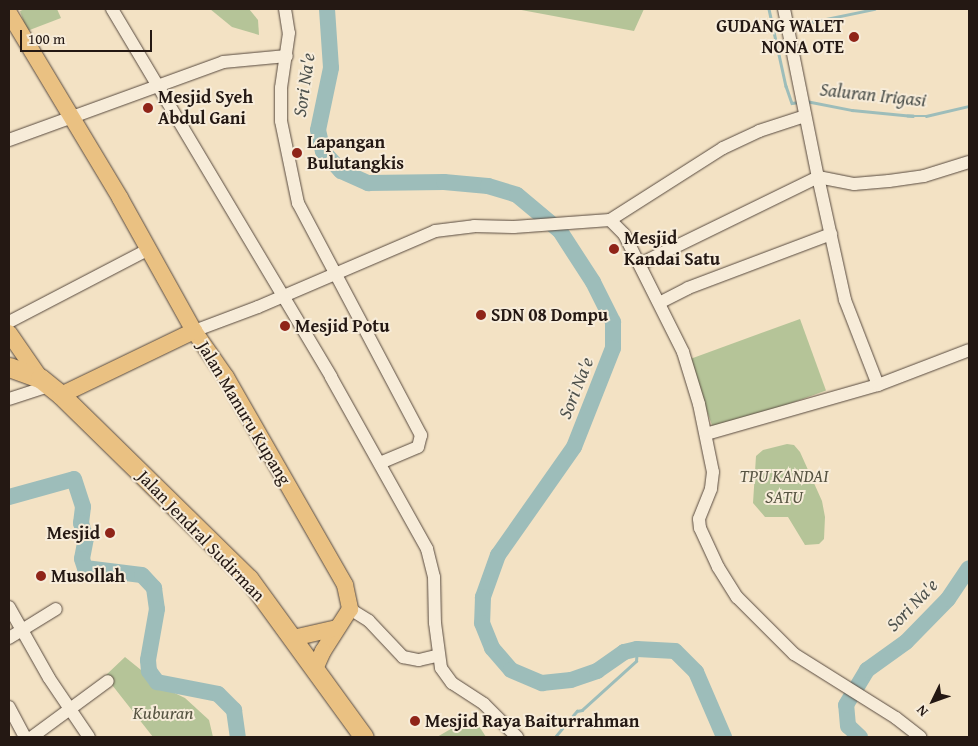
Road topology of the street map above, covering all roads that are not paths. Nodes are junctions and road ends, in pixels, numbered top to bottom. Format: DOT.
graph roads {
  1 [pos="112,9"];
  2 [pos="285,9"];
  3 [pos="784,9"];
  4 [pos="9,13"];
  5 [pos="287,56"];
  6 [pos="158,86"];
  7 [pos="805,116"];
  8 [pos="71,118"];
  9 [pos="9,140"];
  10 [pos="969,162"];
  11 [pos="818,177"];
  12 [pos="610,220"];
  13 [pos="831,234"];
  14 [pos="149,249"];
  15 [pos="640,264"];
  16 [pos="335,274"];
  17 [pos="283,296"];
  18 [pos="661,302"];
  19 [pos="194,331"];
  20 [pos="9,334"];
  21 [pos="969,350"];
  22 [pos="9,366"];
  23 [pos="50,386"];
  24 [pos="878,386"];
  25 [pos="9,399"];
  26 [pos="706,434"];
  27 [pos="380,463"];
  28 [pos="9,607"];
  29 [pos="56,609"];
  30 [pos="350,609"];
  31 [pos="337,628"];
  32 [pos="21,632"];
  33 [pos="9,638"];
  34 [pos="293,638"];
  35 [pos="437,656"];
  36 [pos="315,670"];
  37 [pos="108,681"];
  38 [pos="9,707"];
  39 [pos="71,711"];
  40 [pos="25,737"];
  41 [pos="32,737"];
  42 [pos="89,737"];
  43 [pos="364,737"];
  44 [pos="517,737"];
  45 [pos="920,737"];
  1 -- 6 [label="street"];
  2 -- 5 [label="street"];
  3 -- 7 [label="street"];
  4 -- 8 [label="main road"];
  5 -- 6 [label="street"];
  5 -- 16 [label="street"];
  6 -- 8 [label="street"];
  6 -- 17 [label="street"];
  7 -- 11 [label="street"];
  7 -- 12 [label="street"];
  8 -- 9 [label="street"];
  8 -- 14 [label="main road"];
  10 -- 11 [label="street"];
  11 -- 13 [label="street"];
  11 -- 15 [label="street"];
  12 -- 15 [label="street"];
  12 -- 16 [label="street"];
  13 -- 18 [label="street"];
  13 -- 24 [label="street"];
  14 -- 19 [label="main road"];
  14 -- 20 [label="street"];
  15 -- 18 [label="street"];
  16 -- 17 [label="street"];
  16 -- 27 [label="street"];
  17 -- 19 [label="street"];
  17 -- 27 [label="street"];
  18 -- 26 [label="street"];
  19 -- 23 [label="main road, Jalan Manuru Kupang"];
  19 -- 30 [label="main road, Jalan Manuru Kupang"];
  20 -- 23 [label="main road"];
  21 -- 24 [label="street"];
  22 -- 23 [label="highway, Jalan Jendral Sudirman"];
  23 -- 25 [label="street"];
  23 -- 34 [label="highway, Jalan Jendral Sudirman"];
  24 -- 26 [label="street"];
  26 -- 45 [label="street"];
  27 -- 35 [label="street"];
  28 -- 32 [label="street"];
  29 -- 32 [label="street"];
  30 -- 31 [label="main road"];
  30 -- 35 [label="street"];
  31 -- 34 [label="main road"];
  31 -- 36 [label="main road"];
  32 -- 33 [label="street"];
  32 -- 39 [label="street"];
  34 -- 36 [label="highway, Jalan Jendral Sudirman"];
  35 -- 44 [label="street"];
  36 -- 43 [label="highway, Jalan Jendral Sudirman"];
  37 -- 39 [label="street"];
  38 -- 40 [label="street"];
  39 -- 41 [label="street"];
  39 -- 42 [label="street"];
}
